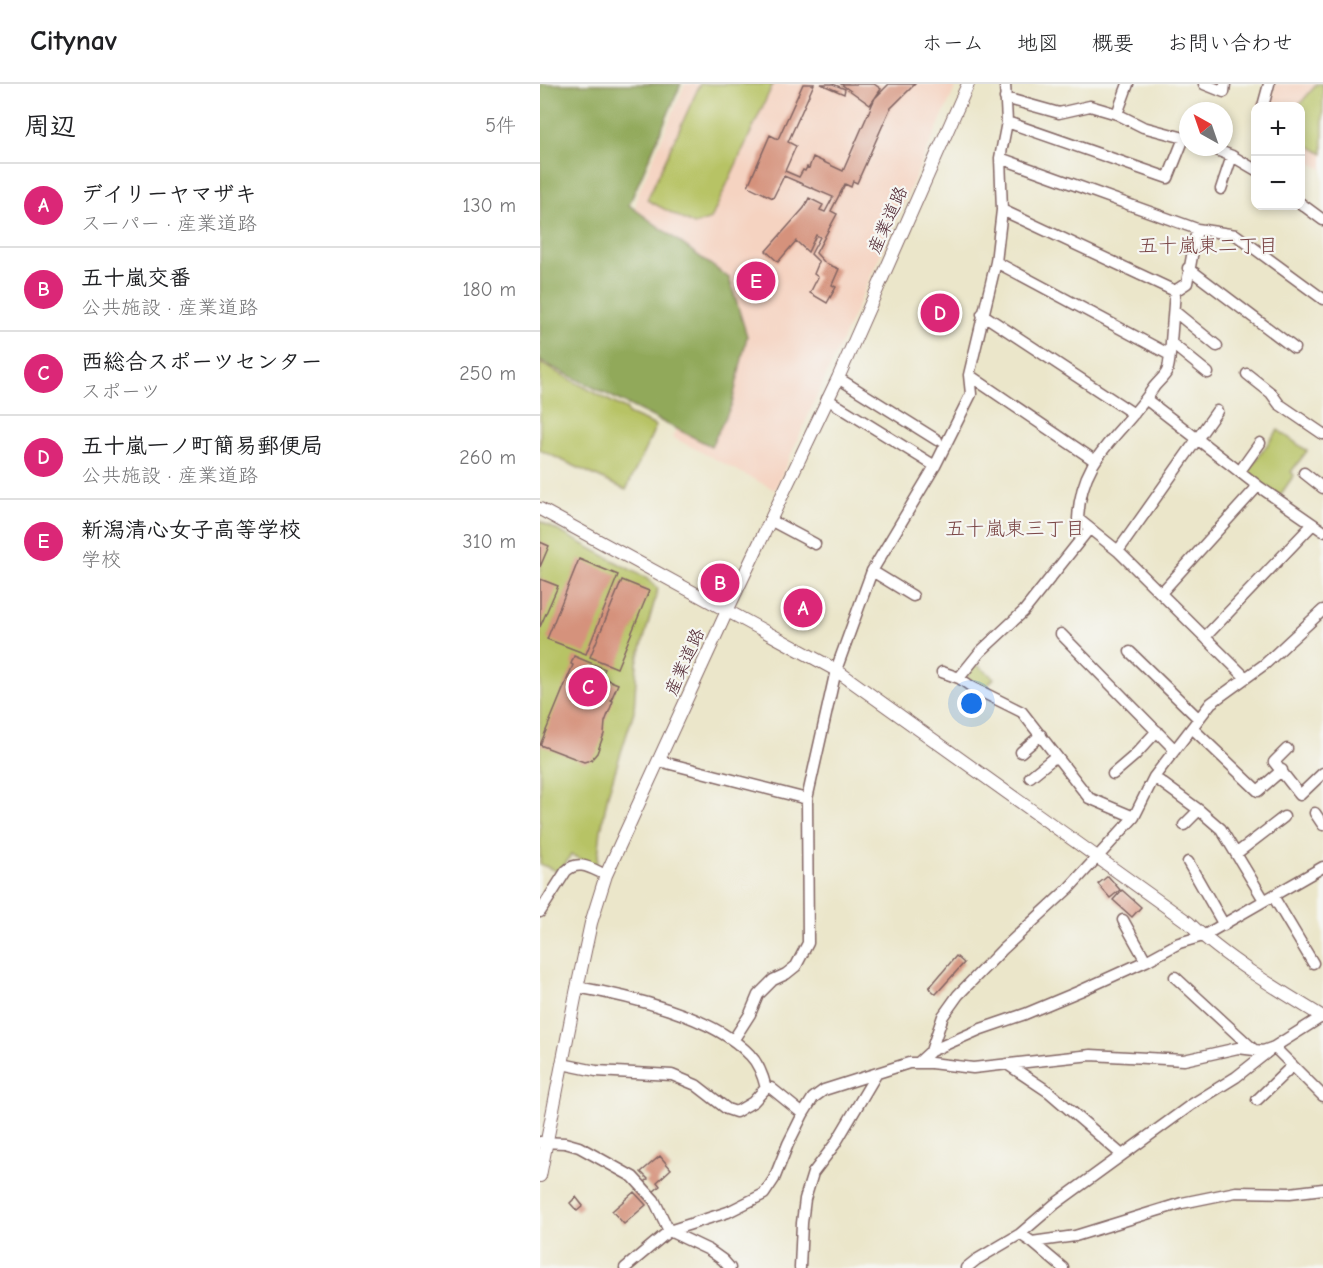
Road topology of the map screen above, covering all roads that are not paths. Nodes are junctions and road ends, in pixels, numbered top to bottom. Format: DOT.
graph roads {
  1 [pos="968,84"];
  2 [pos="1005,84"];
  3 [pos="1128,84"];
  4 [pos="1204,84"];
  5 [pos="1225,84"];
  6 [pos="1269,84"];
  7 [pos="1005,98"];
  8 [pos="1264,102"];
  9 [pos="1117,114"];
  10 [pos="1007,122"];
  11 [pos="1179,136"];
  12 [pos="1179,154"];
  13 [pos="1232,156"];
  14 [pos="1000,158"];
  15 [pos="1251,167"];
  16 [pos="1221,189"];
  17 [pos="1305,207"];
  18 [pos="1002,210"];
  19 [pos="1323,220"];
  20 [pos="1197,229"];
  21 [pos="996,262"];
  22 [pos="1188,268"];
  23 [pos="1175,291"];
  24 [pos="1323,299"];
  25 [pos="1174,311"];
  26 [pos="982,314"];
  27 [pos="1171,343"];
  28 [pos="1217,346"];
  29 [pos="1294,348"];
  30 [pos="1170,355"];
  31 [pos="1208,373"];
  32 [pos="1247,374"];
  33 [pos="969,375"];
  34 [pos="838,378"];
  35 [pos="828,399"];
  36 [pos="1147,400"];
  37 [pos="1217,411"];
  38 [pos="1134,414"];
  39 [pos="1323,434"];
  40 [pos="1198,439"];
  41 [pos="937,440"];
  42 [pos="1260,443"];
  43 [pos="1094,460"];
  44 [pos="935,466"];
  45 [pos="1240,471"];
  46 [pos="1304,473"];
  47 [pos="1258,486"];
  48 [pos="1323,488"];
  49 [pos="540,509"];
  50 [pos="770,520"];
  51 [pos="1313,524"];
  52 [pos="1089,529"];
  53 [pos="1323,531"];
  54 [pos="816,544"];
  55 [pos="1119,551"];
  56 [pos="872,571"];
  57 [pos="1161,593"];
  58 [pos="913,596"];
  59 [pos="727,611"];
  60 [pos="1321,615"];
  61 [pos="1061,634"];
  62 [pos="1205,637"];
  63 [pos="1130,652"];
  64 [pos="836,670"];
  65 [pos="942,672"];
  66 [pos="1245,677"];
  67 [pos="959,678"];
  68 [pos="1196,723"];
  69 [pos="1157,731"];
  70 [pos="1041,735"];
  71 [pos="1287,749"];
  72 [pos="1175,750"];
  73 [pos="1021,752"];
  74 [pos="1056,756"];
  75 [pos="659,761"];
  76 [pos="1282,770"];
  77 [pos="1323,773"];
  78 [pos="1113,774"];
  79 [pos="1030,777"];
  80 [pos="1154,777"];
  81 [pos="807,799"];
  82 [pos="1199,810"];
  83 [pos="1315,813"];
  84 [pos="1134,817"];
  85 [pos="1284,817"];
  86 [pos="1184,825"];
  87 [pos="1323,825"];
  88 [pos="1237,853"];
  89 [pos="1097,858"];
  90 [pos="1188,862"];
  91 [pos="1323,867"];
  92 [pos="606,875"];
  93 [pos="1268,898"];
  94 [pos="540,912"];
  95 [pos="1124,920"];
  96 [pos="1224,925"];
  97 [pos="1203,936"];
  98 [pos="1146,961"];
  99 [pos="1313,963"];
  100 [pos="1175,977"];
  101 [pos="577,987"];
  102 [pos="1323,1016"];
  103 [pos="734,1039"];
  104 [pos="1274,1047"];
  105 [pos="1253,1048"];
  106 [pos="931,1051"];
  107 [pos="919,1062"];
  108 [pos="562,1064"];
  109 [pos="1007,1064"];
  110 [pos="1292,1066"];
  111 [pos="877,1073"];
  112 [pos="766,1088"];
  113 [pos="1323,1096"];
  114 [pos="1257,1100"];
  115 [pos="803,1114"];
  116 [pos="543,1143"];
  117 [pos="1122,1155"];
  118 [pos="540,1176"];
  119 [pos="1323,1189"];
  120 [pos="669,1231"];
  121 [pos="1020,1234"];
  122 [pos="1032,1242"];
  123 [pos="625,1268"];
  124 [pos="730,1268"];
  125 [pos="800,1268"];
  126 [pos="966,1268"];
  127 [pos="1063,1268"];
  1 -- 34 [label="street, 産業道路"];
  2 -- 7 [label="street"];
  3 -- 9 [label="street"];
  4 -- 5 [label="street"];
  6 -- 8 [label="street"];
  7 -- 9 [label="street"];
  7 -- 10 [label="street"];
  9 -- 11 [label="street"];
  10 -- 12 [label="street"];
  10 -- 14 [label="street"];
  13 -- 15 [label="street"];
  13 -- 16 [label="street"];
  14 -- 18 [label="street"];
  14 -- 20 [label="street"];
  17 -- 19 [label="street"];
  18 -- 21 [label="street"];
  18 -- 23 [label="street"];
  20 -- 22 [label="street"];
  20 -- 24 [label="street"];
  21 -- 26 [label="street"];
  21 -- 30 [label="street"];
  22 -- 23 [label="street"];
  22 -- 29 [label="street"];
  23 -- 25 [label="street"];
  25 -- 27 [label="street"];
  25 -- 28 [label="street"];
  26 -- 33 [label="street"];
  26 -- 38 [label="street"];
  27 -- 30 [label="street"];
  27 -- 31 [label="street"];
  30 -- 36 [label="street"];
  32 -- 39 [label="street"];
  33 -- 43 [label="street"];
  33 -- 44 [label="street"];
  34 -- 35 [label="street, 産業道路"];
  34 -- 41 [label="street"];
  35 -- 44 [label="street"];
  35 -- 50 [label="street, 産業道路"];
  36 -- 38 [label="street"];
  36 -- 40 [label="street"];
  37 -- 40 [label="street"];
  38 -- 43 [label="street"];
  40 -- 45 [label="street"];
  40 -- 55 [label="street"];
  42 -- 45 [label="street"];
  43 -- 52 [label="street"];
  44 -- 56 [label="street"];
  45 -- 47 [label="street"];
  46 -- 48 [label="street"];
  47 -- 51 [label="street"];
  47 -- 57 [label="street"];
  49 -- 59 [label="street"];
  50 -- 54 [label="street"];
  50 -- 59 [label="street, 産業道路"];
  51 -- 53 [label="street"];
  51 -- 62 [label="street"];
  52 -- 55 [label="street"];
  52 -- 67 [label="street"];
  55 -- 57 [label="street"];
  56 -- 58 [label="street"];
  56 -- 64 [label="street"];
  57 -- 62 [label="street"];
  59 -- 64 [label="street"];
  59 -- 75 [label="street, 産業道路"];
  60 -- 66 [label="street"];
  61 -- 69 [label="street"];
  62 -- 66 [label="street"];
  63 -- 68 [label="street"];
  64 -- 81 [label="street"];
  64 -- 89 [label="street"];
  65 -- 67 [label="street"];
  66 -- 68 [label="street"];
  67 -- 70 [label="street"];
  68 -- 72 [label="street"];
  68 -- 76 [label="street"];
  69 -- 72 [label="street"];
  69 -- 78 [label="street"];
  70 -- 73 [label="street"];
  70 -- 74 [label="street"];
  71 -- 76 [label="street"];
  72 -- 80 [label="street"];
  74 -- 79 [label="street"];
  74 -- 84 [label="street"];
  75 -- 81 [label="street"];
  75 -- 92 [label="street, 産業道路"];
  76 -- 77 [label="street"];
  80 -- 82 [label="street"];
  80 -- 84 [label="street"];
  81 -- 103 [label="street"];
  82 -- 86 [label="street"];
  82 -- 88 [label="street"];
  83 -- 87 [label="street"];
  84 -- 89 [label="street"];
  85 -- 88 [label="street"];
  88 -- 93 [label="street"];
  89 -- 97 [label="street"];
  89 -- 106 [label="street"];
  90 -- 96 [label="street"];
  91 -- 93 [label="street"];
  92 -- 94 [label="street"];
  92 -- 101 [label="street, 産業道路"];
  93 -- 96 [label="street"];
  93 -- 99 [label="street"];
  95 -- 98 [label="street"];
  96 -- 97 [label="street"];
  97 -- 98 [label="street"];
  97 -- 102 [label="street"];
  98 -- 106 [label="street"];
  100 -- 105 [label="street"];
  101 -- 103 [label="street"];
  101 -- 108 [label="street, 産業道路"];
  102 -- 104 [label="street"];
  103 -- 112 [label="street"];
  104 -- 105 [label="street"];
  104 -- 110 [label="street"];
  104 -- 117 [label="street"];
  105 -- 109 [label="street"];
  106 -- 107 [label="street"];
  107 -- 109 [label="street"];
  107 -- 111 [label="street"];
  108 -- 112 [label="street"];
  108 -- 116 [label="street, 産業道路"];
  109 -- 117 [label="street"];
  110 -- 113 [label="street"];
  110 -- 114 [label="street"];
  111 -- 115 [label="street"];
  111 -- 125 [label="street"];
  112 -- 115 [label="street"];
  115 -- 120 [label="street"];
  116 -- 118 [label="street, 産業道路"];
  116 -- 120 [label="street"];
  117 -- 121 [label="street"];
  119 -- 122 [label="street"];
  120 -- 123 [label="street"];
  120 -- 124 [label="street"];
  121 -- 122 [label="street"];
  121 -- 126 [label="street"];
  122 -- 127 [label="street"];
}
